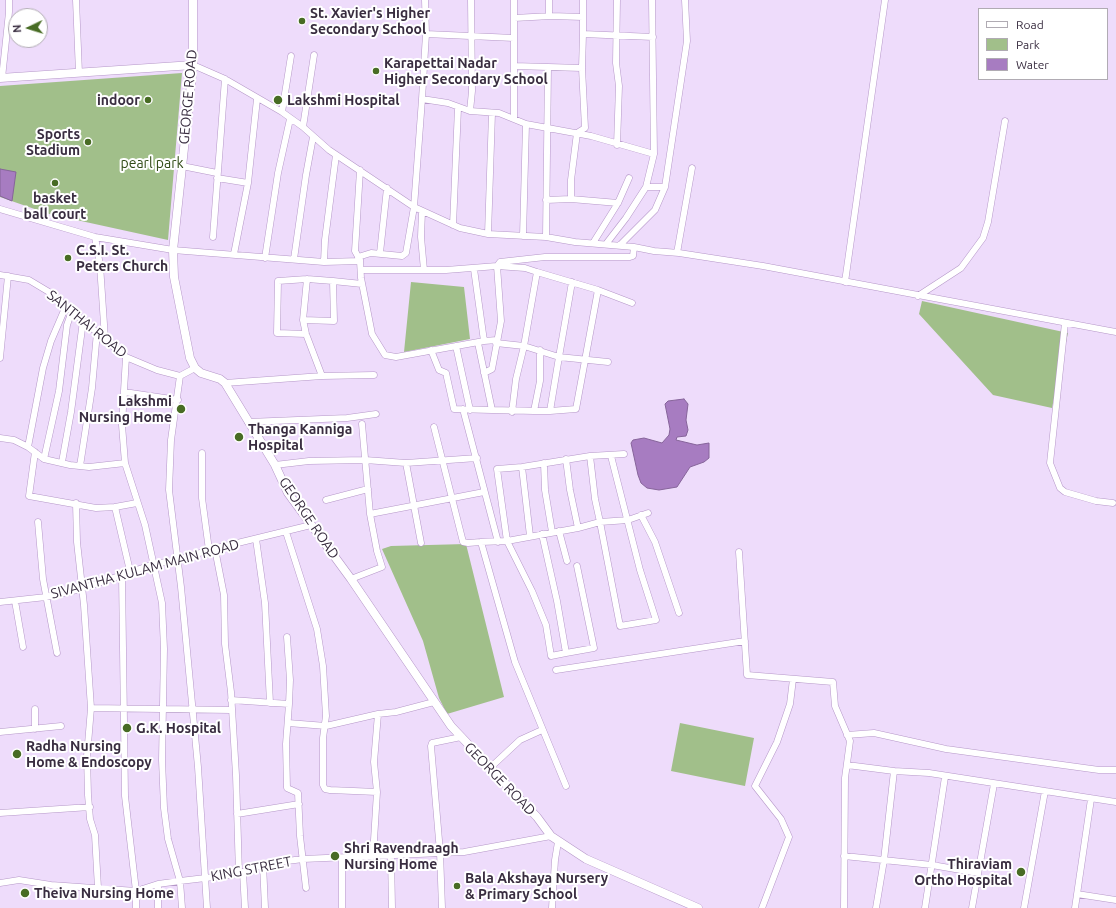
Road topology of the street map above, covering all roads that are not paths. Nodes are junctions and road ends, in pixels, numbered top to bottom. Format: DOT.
graph roads {
  1 [pos="9,0"];
  2 [pos="76,0"];
  3 [pos="193,0"];
  4 [pos="425,0"];
  5 [pos="472,0"];
  6 [pos="514,0"];
  7 [pos="549,0"];
  8 [pos="583,0"];
  9 [pos="617,0"];
  10 [pos="652,0"];
  11 [pos="685,0"];
  12 [pos="885,0"];
  13 [pos="549,16"];
  14 [pos="583,17"];
  15 [pos="514,18"];
  16 [pos="426,34"];
  17 [pos="583,34"];
  18 [pos="471,35"];
  19 [pos="617,36"];
  20 [pos="653,36"];
  21 [pos="514,38"];
  22 [pos="314,55"];
  23 [pos="291,56"];
  24 [pos="193,65"];
  25 [pos="514,66"];
  26 [pos="548,67"];
  27 [pos="582,68"];
  28 [pos="79,73"];
  29 [pos="1,78"];
  30 [pos="225,79"];
  31 [pos="257,99"];
  32 [pos="422,99"];
  33 [pos="458,108"];
  34 [pos="470,110"];
  35 [pos="282,112"];
  36 [pos="492,113"];
  37 [pos="514,118"];
  38 [pos="290,119"];
  39 [pos="1005,121"];
  40 [pos="526,124"];
  41 [pos="304,127"];
  42 [pos="546,127"];
  43 [pos="577,133"];
  44 [pos="314,137"];
  45 [pos="617,145"];
  46 [pos="654,154"];
  47 [pos="336,155"];
  48 [pos="182,166"];
  49 [pos="692,168"];
  50 [pos="360,170"];
  51 [pos="217,176"];
  52 [pos="629,178"];
  53 [pos="248,183"];
  54 [pos="646,187"];
  55 [pos="665,187"];
  56 [pos="387,188"];
  57 [pos="546,200"];
  58 [pos="571,200"];
  59 [pos="618,203"];
  60 [pos="414,207"];
  61 [pos="0,209"];
  62 [pos="422,211"];
  63 [pos="453,225"];
  64 [pos="488,234"];
  65 [pos="421,236"];
  66 [pos="523,236"];
  67 [pos="95,237"];
  68 [pos="213,237"];
  69 [pos="409,237"];
  70 [pos="546,237"];
  71 [pos="593,243"];
  72 [pos="606,244"];
  73 [pos="620,245"];
  74 [pos="634,246"];
  75 [pos="173,250"];
  76 [pos="380,252"];
  77 [pos="677,253"];
  78 [pos="234,254"];
  79 [pos="265,258"];
  80 [pos="294,259"];
  81 [pos="359,259"];
  82 [pos="324,262"];
  83 [pos="497,266"];
  84 [pos="474,269"];
  85 [pos="362,270"];
  86 [pos="424,270"];
  87 [pos="537,272"];
  88 [pos="0,275"];
  89 [pos="8,276"];
  90 [pos="307,279"];
  91 [pos="333,281"];
  92 [pos="572,282"];
  93 [pos="845,282"];
  94 [pos="362,284"];
  95 [pos="598,290"];
  96 [pos="918,296"];
  97 [pos="632,303"];
  98 [pos="66,306"];
  99 [pos="72,310"];
  100 [pos="304,320"];
  101 [pos="83,321"];
  102 [pos="1065,323"];
  103 [pos="97,332"];
  104 [pos="1116,332"];
  105 [pos="306,334"];
  106 [pos="104,339"];
  107 [pos="481,342"];
  108 [pos="496,342"];
  109 [pos="456,346"];
  110 [pos="524,346"];
  111 [pos="431,350"];
  112 [pos="540,350"];
  113 [pos="126,357"];
  114 [pos="559,357"];
  115 [pos="0,358"];
  116 [pos="585,359"];
  117 [pos="608,362"];
  118 [pos="195,368"];
  119 [pos="484,373"];
  120 [pos="374,375"];
  121 [pos="180,376"];
  122 [pos="322,376"];
  123 [pos="225,383"];
  124 [pos="124,392"];
  125 [pos="178,400"];
  126 [pos="463,409"];
  127 [pos="470,410"];
  128 [pos="492,410"];
  129 [pos="534,411"];
  130 [pos="550,411"];
  131 [pos="512,412"];
  132 [pos="376,414"];
  133 [pos="248,422"];
  134 [pos="362,424"];
  135 [pos="434,427"];
  136 [pos="0,438"];
  137 [pos="28,447"];
  138 [pos="35,452"];
  139 [pos="202,453"];
  140 [pos="624,454"];
  141 [pos="590,456"];
  142 [pos="611,456"];
  143 [pos="477,458"];
  144 [pos="44,459"];
  145 [pos="566,459"];
  146 [pos="365,460"];
  147 [pos="442,461"];
  148 [pos="62,462"];
  149 [pos="125,463"];
  150 [pos="406,463"];
  151 [pos="544,463"];
  152 [pos="80,466"];
  153 [pos="274,466"];
  154 [pos="522,467"];
  155 [pos="368,489"];
  156 [pos="484,492"];
  157 [pos="451,498"];
  158 [pos="326,500"];
  159 [pos="76,503"];
  160 [pos="137,503"];
  161 [pos="1113,503"];
  162 [pos="414,505"];
  163 [pos="115,506"];
  164 [pos="648,513"];
  165 [pos="370,514"];
  166 [pos="641,515"];
  167 [pos="628,520"];
  168 [pos="38,522"];
  169 [pos="600,522"];
  170 [pos="311,525"];
  171 [pos="578,528"];
  172 [pos="559,531"];
  173 [pos="286,532"];
  174 [pos="552,532"];
  175 [pos="542,534"];
  176 [pos="530,536"];
  177 [pos="256,539"];
  178 [pos="507,541"];
  179 [pos="481,542"];
  180 [pos="498,542"];
  181 [pos="421,543"];
  182 [pos="212,549"];
  183 [pos="739,552"];
  184 [pos="178,560"];
  185 [pos="567,562"];
  186 [pos="154,564"];
  187 [pos="577,566"];
  188 [pos="130,571"];
  189 [pos="122,575"];
  190 [pos="351,580"];
  191 [pos="81,589"];
  192 [pos="46,597"];
  193 [pos="15,601"];
  194 [pos="0,602"];
  195 [pos="679,613"];
  196 [pos="287,637"];
  197 [pos="745,641"];
  198 [pos="23,647"];
  199 [pos="57,653"];
  200 [pos="566,653"];
  201 [pos="556,670"];
  202 [pos="793,679"];
  203 [pos="231,700"];
  204 [pos="434,702"];
  205 [pos="270,703"];
  206 [pos="289,704"];
  207 [pos="90,708"];
  208 [pos="123,708"];
  209 [pos="34,709"];
  210 [pos="164,709"];
  211 [pos="192,710"];
  212 [pos="231,710"];
  213 [pos="378,714"];
  214 [pos="288,723"];
  215 [pos="61,726"];
  216 [pos="326,726"];
  217 [pos="35,729"];
  218 [pos="542,730"];
  219 [pos="0,732"];
  220 [pos="847,735"];
  221 [pos="461,738"];
  222 [pos="847,765"];
  223 [pos="491,768"];
  224 [pos="1116,770"];
  225 [pos="894,771"];
  226 [pos="945,777"];
  227 [pos="994,784"];
  228 [pos="566,786"];
  229 [pos="1045,791"];
  230 [pos="377,792"];
  231 [pos="1091,798"];
  232 [pos="1116,802"];
  233 [pos="299,804"];
  234 [pos="90,807"];
  235 [pos="0,813"];
  236 [pos="237,814"];
  237 [pos="550,836"];
  238 [pos="558,842"];
  239 [pos="440,852"];
  240 [pos="373,856"];
  241 [pos="390,856"];
  242 [pos="844,856"];
  243 [pos="342,859"];
  244 [pos="303,860"];
  245 [pos="884,860"];
  246 [pos="263,864"];
  247 [pos="932,865"];
  248 [pos="241,873"];
  249 [pos="978,873"];
  250 [pos="205,878"];
  251 [pos="180,880"];
  252 [pos="0,883"];
  253 [pos="158,884"];
  254 [pos="98,888"];
  255 [pos="306,888"];
  256 [pos="136,891"];
  257 [pos="1077,894"];
  258 [pos="1116,900"];
  259 [pos="136,908"];
  260 [pos="158,908"];
  261 [pos="182,908"];
  262 [pos="207,908"];
  263 [pos="245,908"];
  264 [pos="265,908"];
  265 [pos="342,908"];
  266 [pos="392,908"];
  267 [pos="442,908"];
  268 [pos="552,908"];
  269 [pos="698,908"];
  270 [pos="762,908"];
  271 [pos="844,908"];
  272 [pos="876,908"];
  273 [pos="925,908"];
  274 [pos="972,908"];
  275 [pos="1024,908"];
  276 [pos="1075,908"];
  1 -- 29 [label="street"];
  2 -- 28 [label="street"];
  3 -- 24 [label="main road, GEORGE ROAD"];
  4 -- 16 [label="street"];
  5 -- 18 [label="street"];
  6 -- 15 [label="street"];
  7 -- 13 [label="street"];
  8 -- 14 [label="street"];
  9 -- 19 [label="street"];
  10 -- 20 [label="street"];
  11 -- 55 [label="street"];
  12 -- 93 [label="street"];
  13 -- 14 [label="street"];
  13 -- 15 [label="street"];
  14 -- 17 [label="street"];
  15 -- 21 [label="street"];
  16 -- 18 [label="street"];
  16 -- 32 [label="street"];
  17 -- 19 [label="street"];
  17 -- 27 [label="street"];
  18 -- 21 [label="street"];
  18 -- 34 [label="street"];
  19 -- 20 [label="street"];
  19 -- 45 [label="street"];
  20 -- 46 [label="street"];
  21 -- 25 [label="street"];
  22 -- 41 [label="street"];
  23 -- 35 [label="street"];
  24 -- 28 [label="main road"];
  24 -- 30 [label="street"];
  24 -- 48 [label="main road, GEORGE ROAD"];
  25 -- 26 [label="street"];
  25 -- 37 [label="street"];
  26 -- 27 [label="street"];
  26 -- 42 [label="street"];
  27 -- 43 [label="street"];
  28 -- 29 [label="main road"];
  30 -- 31 [label="street"];
  30 -- 51 [label="street"];
  31 -- 35 [label="street"];
  31 -- 53 [label="street"];
  32 -- 33 [label="street"];
  32 -- 60 [label="street"];
  33 -- 34 [label="street"];
  33 -- 63 [label="street"];
  34 -- 36 [label="street"];
  35 -- 38 [label="street"];
  36 -- 37 [label="street"];
  36 -- 64 [label="street"];
  37 -- 40 [label="street"];
  38 -- 41 [label="street"];
  38 -- 79 [label="street"];
  39 -- 96 [label="street"];
  40 -- 42 [label="street"];
  40 -- 66 [label="street"];
  41 -- 44 [label="street"];
  42 -- 43 [label="street"];
  42 -- 57 [label="street"];
  43 -- 45 [label="street"];
  43 -- 58 [label="street"];
  44 -- 47 [label="street"];
  44 -- 80 [label="street"];
  45 -- 46 [label="street"];
  46 -- 54 [label="street"];
  47 -- 50 [label="street"];
  47 -- 82 [label="street"];
  48 -- 51 [label="street"];
  48 -- 75 [label="main road, GEORGE ROAD"];
  49 -- 77 [label="street"];
  50 -- 56 [label="street"];
  50 -- 81 [label="street"];
  51 -- 53 [label="street"];
  51 -- 68 [label="street"];
  52 -- 59 [label="street"];
  53 -- 78 [label="street"];
  54 -- 55 [label="street"];
  54 -- 72 [label="street"];
  55 -- 73 [label="street"];
  56 -- 60 [label="street"];
  56 -- 76 [label="street"];
  57 -- 58 [label="street"];
  57 -- 70 [label="street"];
  58 -- 59 [label="street"];
  59 -- 71 [label="street"];
  60 -- 62 [label="street"];
  60 -- 69 [label="street"];
  61 -- 67 [label="street"];
  62 -- 63 [label="street"];
  62 -- 65 [label="street"];
  63 -- 64 [label="street"];
  64 -- 66 [label="street"];
  65 -- 69 [label="street"];
  65 -- 86 [label="street"];
  66 -- 70 [label="street"];
  67 -- 75 [label="street"];
  67 -- 106 [label="street"];
  69 -- 76 [label="street"];
  70 -- 71 [label="street"];
  71 -- 72 [label="street"];
  72 -- 73 [label="street"];
  73 -- 74 [label="street"];
  74 -- 77 [label="street"];
  74 -- 83 [label="street"];
  75 -- 78 [label="street"];
  75 -- 118 [label="main road, GEORGE ROAD"];
  76 -- 81 [label="street"];
  77 -- 93 [label="street"];
  78 -- 79 [label="street"];
  79 -- 80 [label="street"];
  80 -- 82 [label="street"];
  81 -- 82 [label="street"];
  81 -- 85 [label="street"];
  83 -- 84 [label="street"];
  83 -- 87 [label="street"];
  83 -- 108 [label="street"];
  84 -- 86 [label="street"];
  84 -- 107 [label="street"];
  85 -- 86 [label="street"];
  85 -- 94 [label="street"];
  87 -- 92 [label="street"];
  87 -- 110 [label="street"];
  88 -- 89 [label="street, SANTHAI ROAD"];
  89 -- 98 [label="street, SANTHAI ROAD"];
  89 -- 115 [label="street"];
  90 -- 91 [label="street"];
  90 -- 100 [label="street"];
  90 -- 105 [label="street"];
  91 -- 94 [label="street"];
  91 -- 100 [label="street"];
  92 -- 95 [label="street"];
  92 -- 114 [label="street"];
  93 -- 96 [label="street"];
  94 -- 111 [label="street"];
  95 -- 97 [label="street"];
  95 -- 116 [label="street"];
  96 -- 102 [label="street"];
  98 -- 99 [label="street, SANTHAI ROAD"];
  98 -- 137 [label="street"];
  99 -- 101 [label="street, SANTHAI ROAD"];
  99 -- 144 [label="street"];
  100 -- 105 [label="street"];
  101 -- 103 [label="street, SANTHAI ROAD"];
  101 -- 148 [label="street"];
  102 -- 104 [label="street"];
  102 -- 161 [label="street"];
  103 -- 106 [label="street, SANTHAI ROAD"];
  103 -- 152 [label="street"];
  105 -- 122 [label="street"];
  106 -- 113 [label="street, SANTHAI ROAD"];
  107 -- 108 [label="street"];
  107 -- 109 [label="street"];
  107 -- 119 [label="street"];
  108 -- 110 [label="street"];
  108 -- 119 [label="street"];
  109 -- 111 [label="street"];
  109 -- 127 [label="street"];
  110 -- 112 [label="street"];
  110 -- 131 [label="street"];
  111 -- 126 [label="street"];
  112 -- 114 [label="street"];
  112 -- 129 [label="street"];
  113 -- 121 [label="street, SANTHAI ROAD"];
  113 -- 124 [label="street"];
  114 -- 116 [label="street"];
  114 -- 130 [label="street"];
  116 -- 117 [label="street"];
  116 -- 130 [label="street"];
  118 -- 121 [label="street"];
  118 -- 123 [label="main road"];
  119 -- 128 [label="street"];
  120 -- 122 [label="street"];
  121 -- 125 [label="street"];
  122 -- 123 [label="street"];
  123 -- 133 [label="main road, GEORGE ROAD"];
  124 -- 125 [label="street"];
  124 -- 149 [label="street"];
  125 -- 184 [label="street"];
  126 -- 127 [label="street"];
  126 -- 143 [label="street"];
  127 -- 128 [label="street"];
  128 -- 131 [label="street"];
  129 -- 130 [label="street"];
  129 -- 131 [label="street"];
  132 -- 133 [label="street"];
  133 -- 153 [label="main road, GEORGE ROAD"];
  134 -- 146 [label="street"];
  135 -- 147 [label="street"];
  136 -- 137 [label="street"];
  137 -- 138 [label="street"];
  138 -- 144 [label="street"];
  138 -- 159 [label="street"];
  139 -- 182 [label="street"];
  140 -- 142 [label="street"];
  141 -- 142 [label="street"];
  141 -- 145 [label="street"];
  141 -- 169 [label="street"];
  142 -- 167 [label="street"];
  143 -- 147 [label="street"];
  143 -- 156 [label="street"];
  144 -- 148 [label="street"];
  145 -- 151 [label="street"];
  145 -- 171 [label="street"];
  146 -- 150 [label="street"];
  146 -- 153 [label="street"];
  146 -- 155 [label="street"];
  147 -- 150 [label="street"];
  147 -- 157 [label="street"];
  148 -- 152 [label="street"];
  149 -- 152 [label="street"];
  149 -- 160 [label="street"];
  150 -- 162 [label="street"];
  151 -- 154 [label="street"];
  151 -- 174 [label="street"];
  153 -- 170 [label="main road, GEORGE ROAD"];
  154 -- 176 [label="street"];
  154 -- 178 [label="street"];
  155 -- 158 [label="street"];
  155 -- 165 [label="street"];
  156 -- 157 [label="street"];
  156 -- 180 [label="street"];
  157 -- 162 [label="street"];
  157 -- 179 [label="street"];
  159 -- 163 [label="street"];
  159 -- 191 [label="street"];
  160 -- 163 [label="street"];
  160 -- 186 [label="street"];
  162 -- 165 [label="street"];
  162 -- 181 [label="street"];
  163 -- 188 [label="street"];
  164 -- 166 [label="street"];
  165 -- 190 [label="street"];
  166 -- 167 [label="street"];
  166 -- 195 [label="street"];
  167 -- 169 [label="street"];
  167 -- 169 [label="street"];
  168 -- 192 [label="street"];
  169 -- 171 [label="street"];
  170 -- 173 [label="street, SIVANTHA KULAM MAIN ROAD"];
  170 -- 190 [label="main road, GEORGE ROAD"];
  171 -- 172 [label="street"];
  172 -- 174 [label="street"];
  172 -- 185 [label="street"];
  173 -- 177 [label="street, SIVANTHA KULAM MAIN ROAD"];
  173 -- 216 [label="street"];
  174 -- 175 [label="street"];
  175 -- 176 [label="street"];
  175 -- 200 [label="street"];
  176 -- 178 [label="street"];
  177 -- 182 [label="street, SIVANTHA KULAM MAIN ROAD"];
  177 -- 205 [label="street"];
  178 -- 180 [label="street"];
  178 -- 200 [label="street"];
  179 -- 180 [label="street"];
  179 -- 218 [label="street"];
  182 -- 184 [label="street, SIVANTHA KULAM MAIN ROAD"];
  182 -- 203 [label="street"];
  183 -- 197 [label="street"];
  184 -- 186 [label="street, SIVANTHA KULAM MAIN ROAD"];
  184 -- 211 [label="street"];
  186 -- 188 [label="street, SIVANTHA KULAM MAIN ROAD"];
  186 -- 210 [label="street"];
  187 -- 200 [label="street"];
  188 -- 189 [label="street, SIVANTHA KULAM MAIN ROAD"];
  189 -- 191 [label="street, SIVANTHA KULAM MAIN ROAD"];
  189 -- 208 [label="street"];
  190 -- 204 [label="main road, GEORGE ROAD"];
  191 -- 192 [label="street, SIVANTHA KULAM MAIN ROAD"];
  191 -- 207 [label="street"];
  192 -- 193 [label="street, SIVANTHA KULAM MAIN ROAD"];
  192 -- 199 [label="street"];
  193 -- 194 [label="street, SIVANTHA KULAM MAIN ROAD"];
  193 -- 198 [label="street"];
  196 -- 206 [label="street"];
  197 -- 201 [label="street"];
  197 -- 202 [label="street"];
  202 -- 220 [label="street"];
  202 -- 270 [label="street"];
  203 -- 205 [label="street"];
  203 -- 212 [label="street"];
  204 -- 213 [label="street"];
  204 -- 221 [label="main road, GEORGE ROAD"];
  205 -- 206 [label="street"];
  206 -- 214 [label="street"];
  207 -- 208 [label="street"];
  207 -- 234 [label="street"];
  208 -- 210 [label="street"];
  208 -- 256 [label="street"];
  209 -- 217 [label="street"];
  210 -- 211 [label="street"];
  210 -- 251 [label="street"];
  211 -- 212 [label="street"];
  211 -- 250 [label="street"];
  212 -- 236 [label="street"];
  213 -- 216 [label="street"];
  213 -- 230 [label="street"];
  214 -- 216 [label="street"];
  214 -- 233 [label="street"];
  215 -- 217 [label="street"];
  216 -- 230 [label="street"];
  217 -- 219 [label="street"];
  218 -- 223 [label="street"];
  218 -- 228 [label="street"];
  220 -- 222 [label="street"];
  220 -- 224 [label="street"];
  221 -- 223 [label="main road, GEORGE ROAD"];
  221 -- 239 [label="street"];
  222 -- 225 [label="street"];
  222 -- 242 [label="street"];
  223 -- 237 [label="main road, GEORGE ROAD"];
  225 -- 226 [label="street"];
  225 -- 245 [label="street"];
  226 -- 227 [label="street"];
  226 -- 247 [label="street"];
  227 -- 229 [label="street"];
  227 -- 249 [label="street"];
  229 -- 231 [label="street"];
  229 -- 275 [label="street"];
  230 -- 240 [label="street"];
  231 -- 232 [label="street"];
  231 -- 257 [label="street"];
  233 -- 236 [label="street"];
  233 -- 244 [label="street"];
  234 -- 235 [label="street"];
  234 -- 254 [label="street"];
  236 -- 248 [label="street"];
  237 -- 238 [label="main road, GEORGE ROAD"];
  237 -- 239 [label="street, KING STREET"];
  238 -- 268 [label="street"];
  238 -- 269 [label="main road, GEORGE ROAD"];
  239 -- 241 [label="street, KING STREET"];
  239 -- 267 [label="street"];
  240 -- 241 [label="street, KING STREET"];
  240 -- 243 [label="street, KING STREET"];
  241 -- 266 [label="street"];
  242 -- 245 [label="street"];
  242 -- 271 [label="street"];
  243 -- 244 [label="street, KING STREET"];
  243 -- 265 [label="street"];
  244 -- 246 [label="street, KING STREET"];
  244 -- 255 [label="street"];
  245 -- 247 [label="street"];
  245 -- 272 [label="street"];
  246 -- 248 [label="street, KING STREET"];
  246 -- 264 [label="street"];
  247 -- 249 [label="street"];
  247 -- 273 [label="street"];
  248 -- 250 [label="street, KING STREET"];
  248 -- 263 [label="street"];
  249 -- 274 [label="street"];
  250 -- 251 [label="street, KING STREET"];
  250 -- 262 [label="street"];
  251 -- 253 [label="street, KING STREET"];
  251 -- 261 [label="street"];
  252 -- 254 [label="street, KING STREET"];
  253 -- 256 [label="street, KING STREET"];
  253 -- 260 [label="street"];
  254 -- 256 [label="street, KING STREET"];
  256 -- 259 [label="street"];
  257 -- 258 [label="street"];
  257 -- 276 [label="street"];
}
